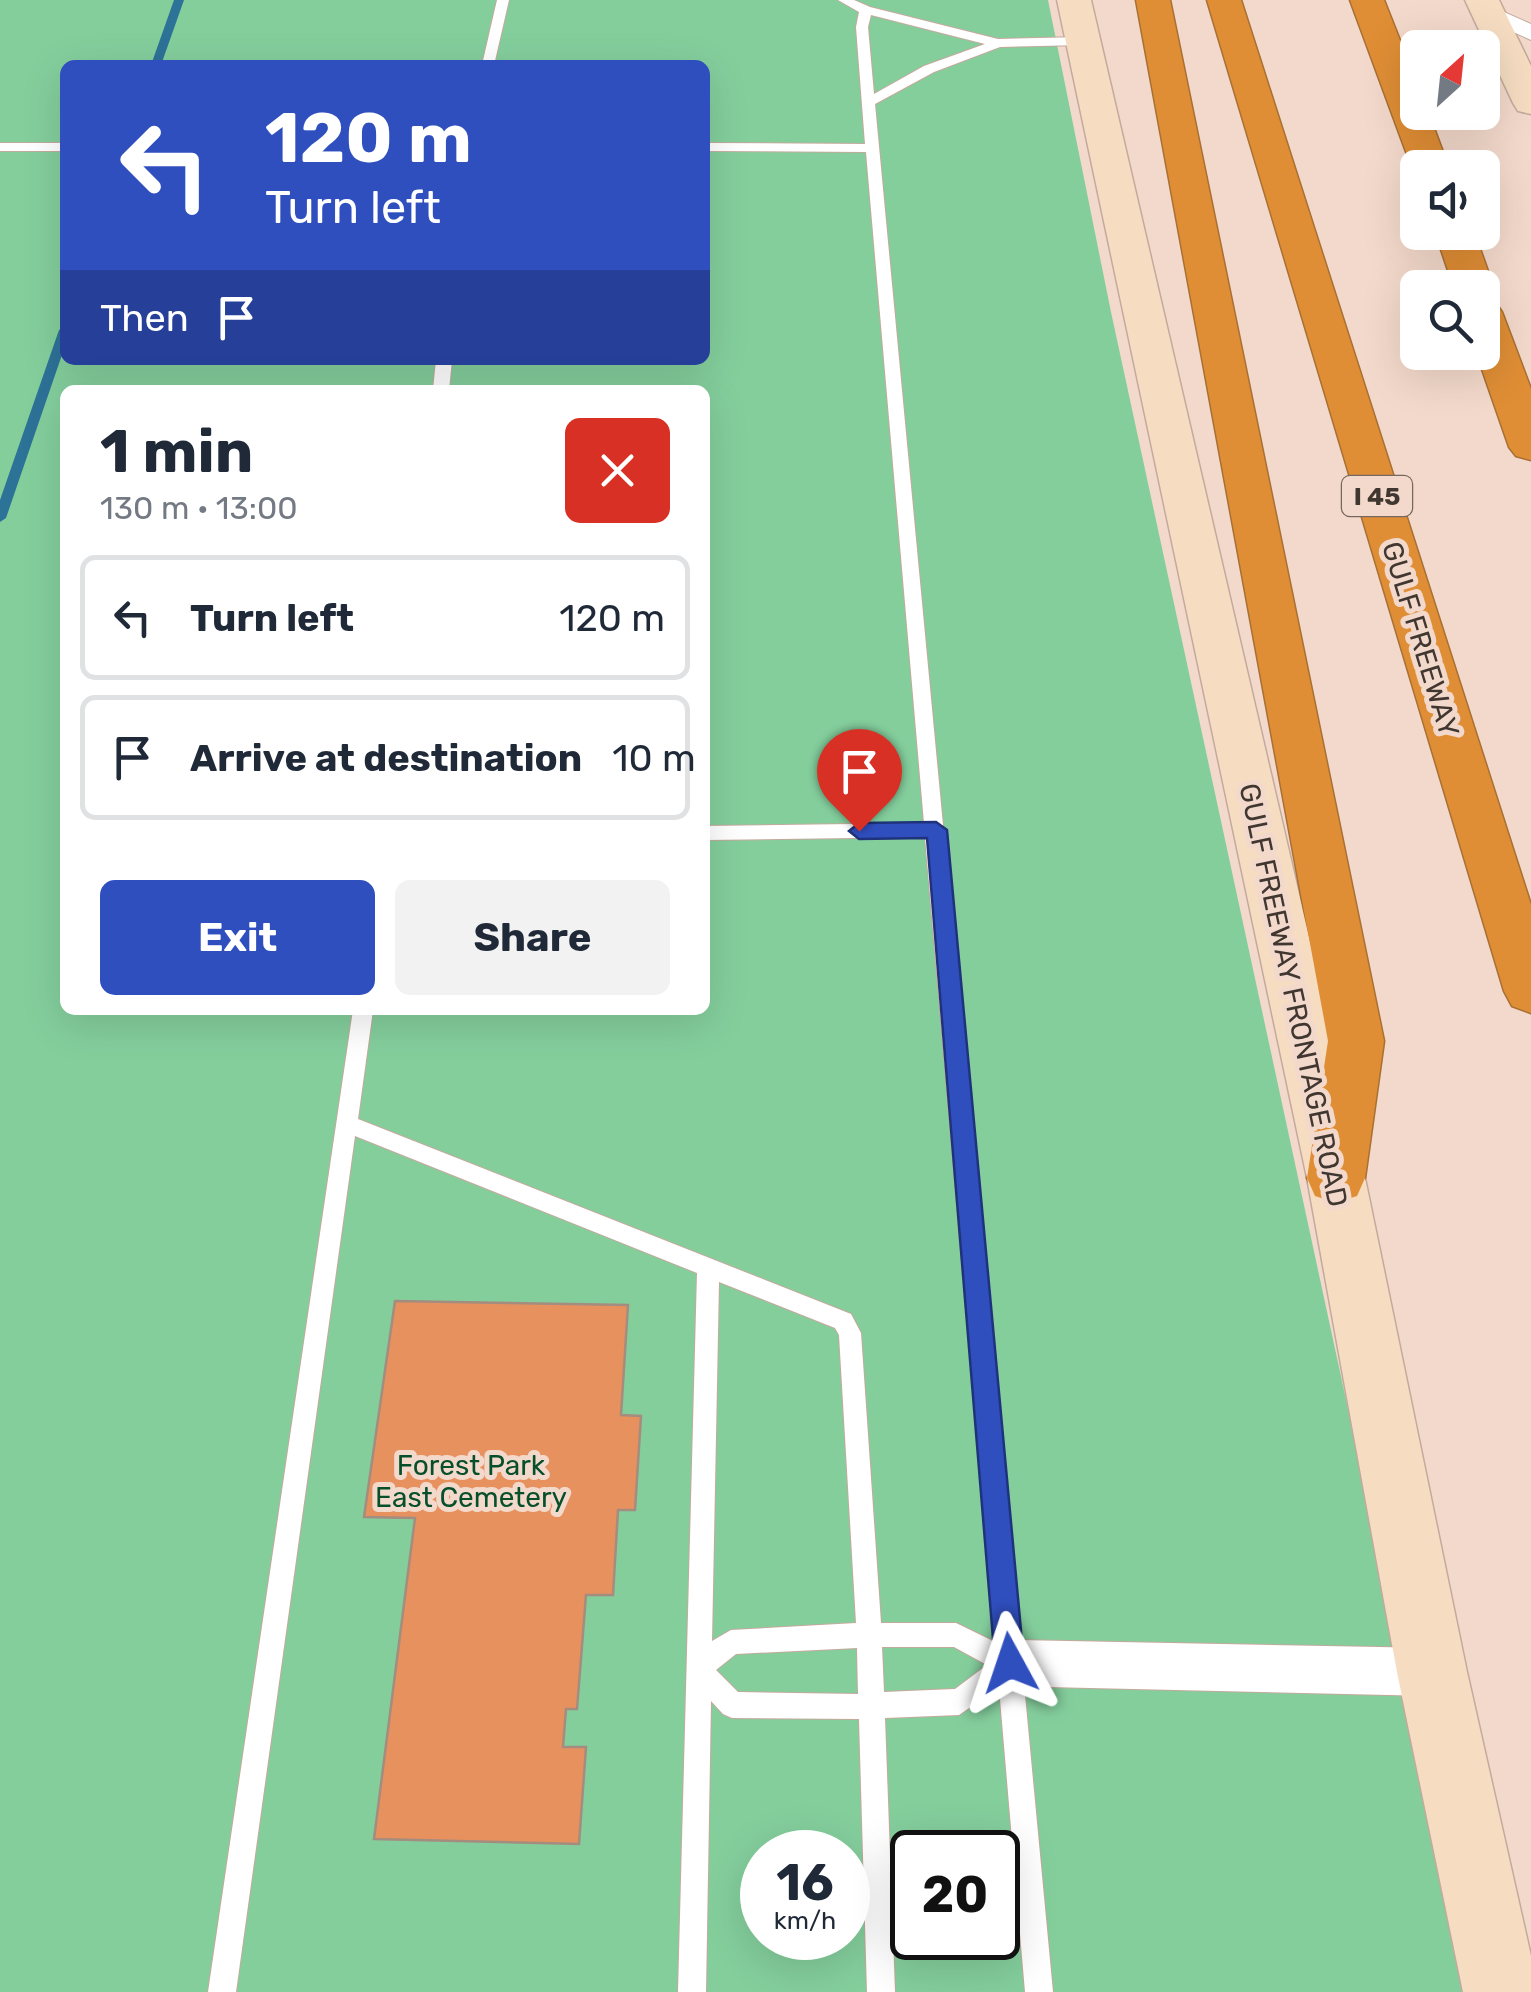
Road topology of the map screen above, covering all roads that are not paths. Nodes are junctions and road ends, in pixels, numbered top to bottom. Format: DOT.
graph roads {
  1 [pos="504,0"];
  2 [pos="844,0"];
  3 [pos="1153,0"];
  4 [pos="1224,0"];
  5 [pos="1367,0"];
  6 [pos="1485,6"];
  7 [pos="866,10"];
  8 [pos="1079,21"];
  9 [pos="1531,32"];
  10 [pos="998,43"];
  11 [pos="489,60"];
  12 [pos="1527,80"];
  13 [pos="868,102"];
  14 [pos="0,146"];
  15 [pos="60,147"];
  16 [pos="710,147"];
  17 [pos="873,148"];
  18 [pos="1424,150"];
  19 [pos="1500,362"];
  20 [pos="1531,447"];
  21 [pos="936,830"];
  22 [pos="710,833"];
  23 [pos="1531,990"];
  24 [pos="362,1015"];
  25 [pos="347,1124"];
  26 [pos="1336,1178"];
  27 [pos="708,1266"];
  28 [pos="869,1635"];
  29 [pos="1010,1663"];
  30 [pos="698,1669"];
  31 [pos="1432,1672"];
  32 [pos="872,1706"];
  33 [pos="222,1992"];
  34 [pos="692,1992"];
  35 [pos="881,1992"];
  36 [pos="1039,1992"];
  37 [pos="1501,1992"];
  1 -- 11 [label="lane"];
  2 -- 7 [label="lane"];
  3 -- 26 [label="highway"];
  4 -- 23 [label="highway, GULF FREEWAY / I 45"];
  5 -- 18 [label="highway"];
  6 -- 9 [label="street"];
  6 -- 12 [label="main road"];
  7 -- 10 [label="lane"];
  7 -- 13 [label="lane"];
  8 -- 10 [label="lane"];
  8 -- 26 [label="main road, GULF FREEWAY FRONTAGE ROAD"];
  10 -- 13 [label="lane"];
  13 -- 17 [label="lane"];
  14 -- 15 [label="lane"];
  16 -- 17 [label="lane"];
  17 -- 21 [label="lane"];
  19 -- 20 [label="highway"];
  21 -- 22 [label="lane"];
  21 -- 29 [label="lane"];
  24 -- 25 [label="lane"];
  25 -- 27 [label="lane"];
  25 -- 33 [label="lane"];
  26 -- 31 [label="main road, GULF FREEWAY FRONTAGE ROAD"];
  27 -- 28 [label="lane"];
  27 -- 30 [label="lane"];
  28 -- 29 [label="lane"];
  28 -- 30 [label="lane"];
  28 -- 32 [label="lane"];
  29 -- 31 [label="street"];
  29 -- 32 [label="lane"];
  29 -- 36 [label="lane"];
  30 -- 32 [label="lane"];
  30 -- 34 [label="lane"];
  31 -- 37 [label="main road, GULF FREEWAY FRONTAGE ROAD"];
  32 -- 35 [label="lane"];
}
